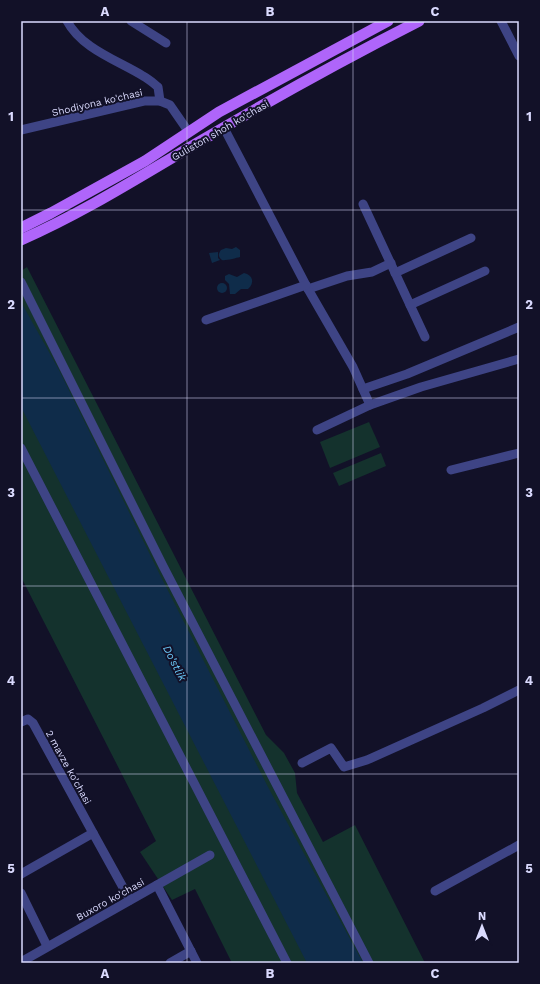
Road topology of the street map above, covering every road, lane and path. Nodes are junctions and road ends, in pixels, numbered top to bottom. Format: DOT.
graph roads {
  1 [pos="67,21"];
  2 [pos="131,21"];
  3 [pos="419,21"];
  4 [pos="501,21"];
  5 [pos="382,22"];
  6 [pos="386,38"];
  7 [pos="166,42"];
  8 [pos="519,56"];
  9 [pos="160,101"];
  10 [pos="224,128"];
  11 [pos="21,130"];
  12 [pos="188,131"];
  13 [pos="363,204"];
  14 [pos="21,228"];
  15 [pos="471,238"];
  16 [pos="21,240"];
  17 [pos="391,263"];
  18 [pos="485,272"];
  19 [pos="395,273"];
  20 [pos="21,282"];
  21 [pos="307,287"];
  22 [pos="410,305"];
  23 [pos="206,320"];
  24 [pos="519,327"];
  25 [pos="425,337"];
  26 [pos="519,359"];
  27 [pos="363,389"];
  28 [pos="370,405"];
  29 [pos="317,430"];
  30 [pos="21,448"];
  31 [pos="519,453"];
  32 [pos="451,470"];
  33 [pos="519,690"];
  34 [pos="21,722"];
  35 [pos="302,763"];
  36 [pos="93,833"];
  37 [pos="519,845"];
  38 [pos="210,855"];
  39 [pos="21,874"];
  40 [pos="157,885"];
  41 [pos="435,891"];
  42 [pos="21,893"];
  43 [pos="130,900"];
  44 [pos="47,946"];
  45 [pos="191,951"];
  46 [pos="21,962"];
  47 [pos="170,963"];
  48 [pos="197,963"];
  49 [pos="287,963"];
  50 [pos="369,963"];
  1 -- 9 [label="street"];
  2 -- 7 [label="street"];
  3 -- 6 [label="main road, Guliston shoh ko'chasi"];
  4 -- 8 [label="street"];
  5 -- 6 [label="street"];
  5 -- 12 [label="main road, Guliston shoh ko'chasi"];
  6 -- 10 [label="main road, Guliston shoh ko'chasi"];
  9 -- 11 [label="street, Shodiyona ko'chasi"];
  9 -- 12 [label="street"];
  10 -- 16 [label="main road, Guliston shoh ko'chasi"];
  10 -- 21 [label="street"];
  12 -- 14 [label="main road, Guliston shoh ko'chasi"];
  13 -- 17 [label="street"];
  15 -- 19 [label="street"];
  17 -- 19 [label="street"];
  17 -- 21 [label="street"];
  18 -- 22 [label="street"];
  19 -- 22 [label="street"];
  20 -- 50 [label="street"];
  21 -- 23 [label="street"];
  21 -- 27 [label="street"];
  22 -- 25 [label="street"];
  24 -- 27 [label="street"];
  26 -- 28 [label="street"];
  27 -- 28 [label="street"];
  28 -- 29 [label="street"];
  30 -- 49 [label="street"];
  31 -- 32 [label="street"];
  33 -- 35 [label="street"];
  34 -- 36 [label="street, 2 mavze ko'chasi"];
  36 -- 39 [label="street"];
  36 -- 43 [label="street"];
  37 -- 41 [label="street"];
  38 -- 40 [label="street, Buxoro ko'chasi"];
  40 -- 43 [label="street, Buxoro ko'chasi"];
  40 -- 45 [label="street"];
  42 -- 44 [label="street"];
  43 -- 44 [label="street, Buxoro ko'chasi"];
  44 -- 46 [label="street, Buxoro ko'chasi"];
  45 -- 47 [label="street"];
  45 -- 48 [label="street"];
}
